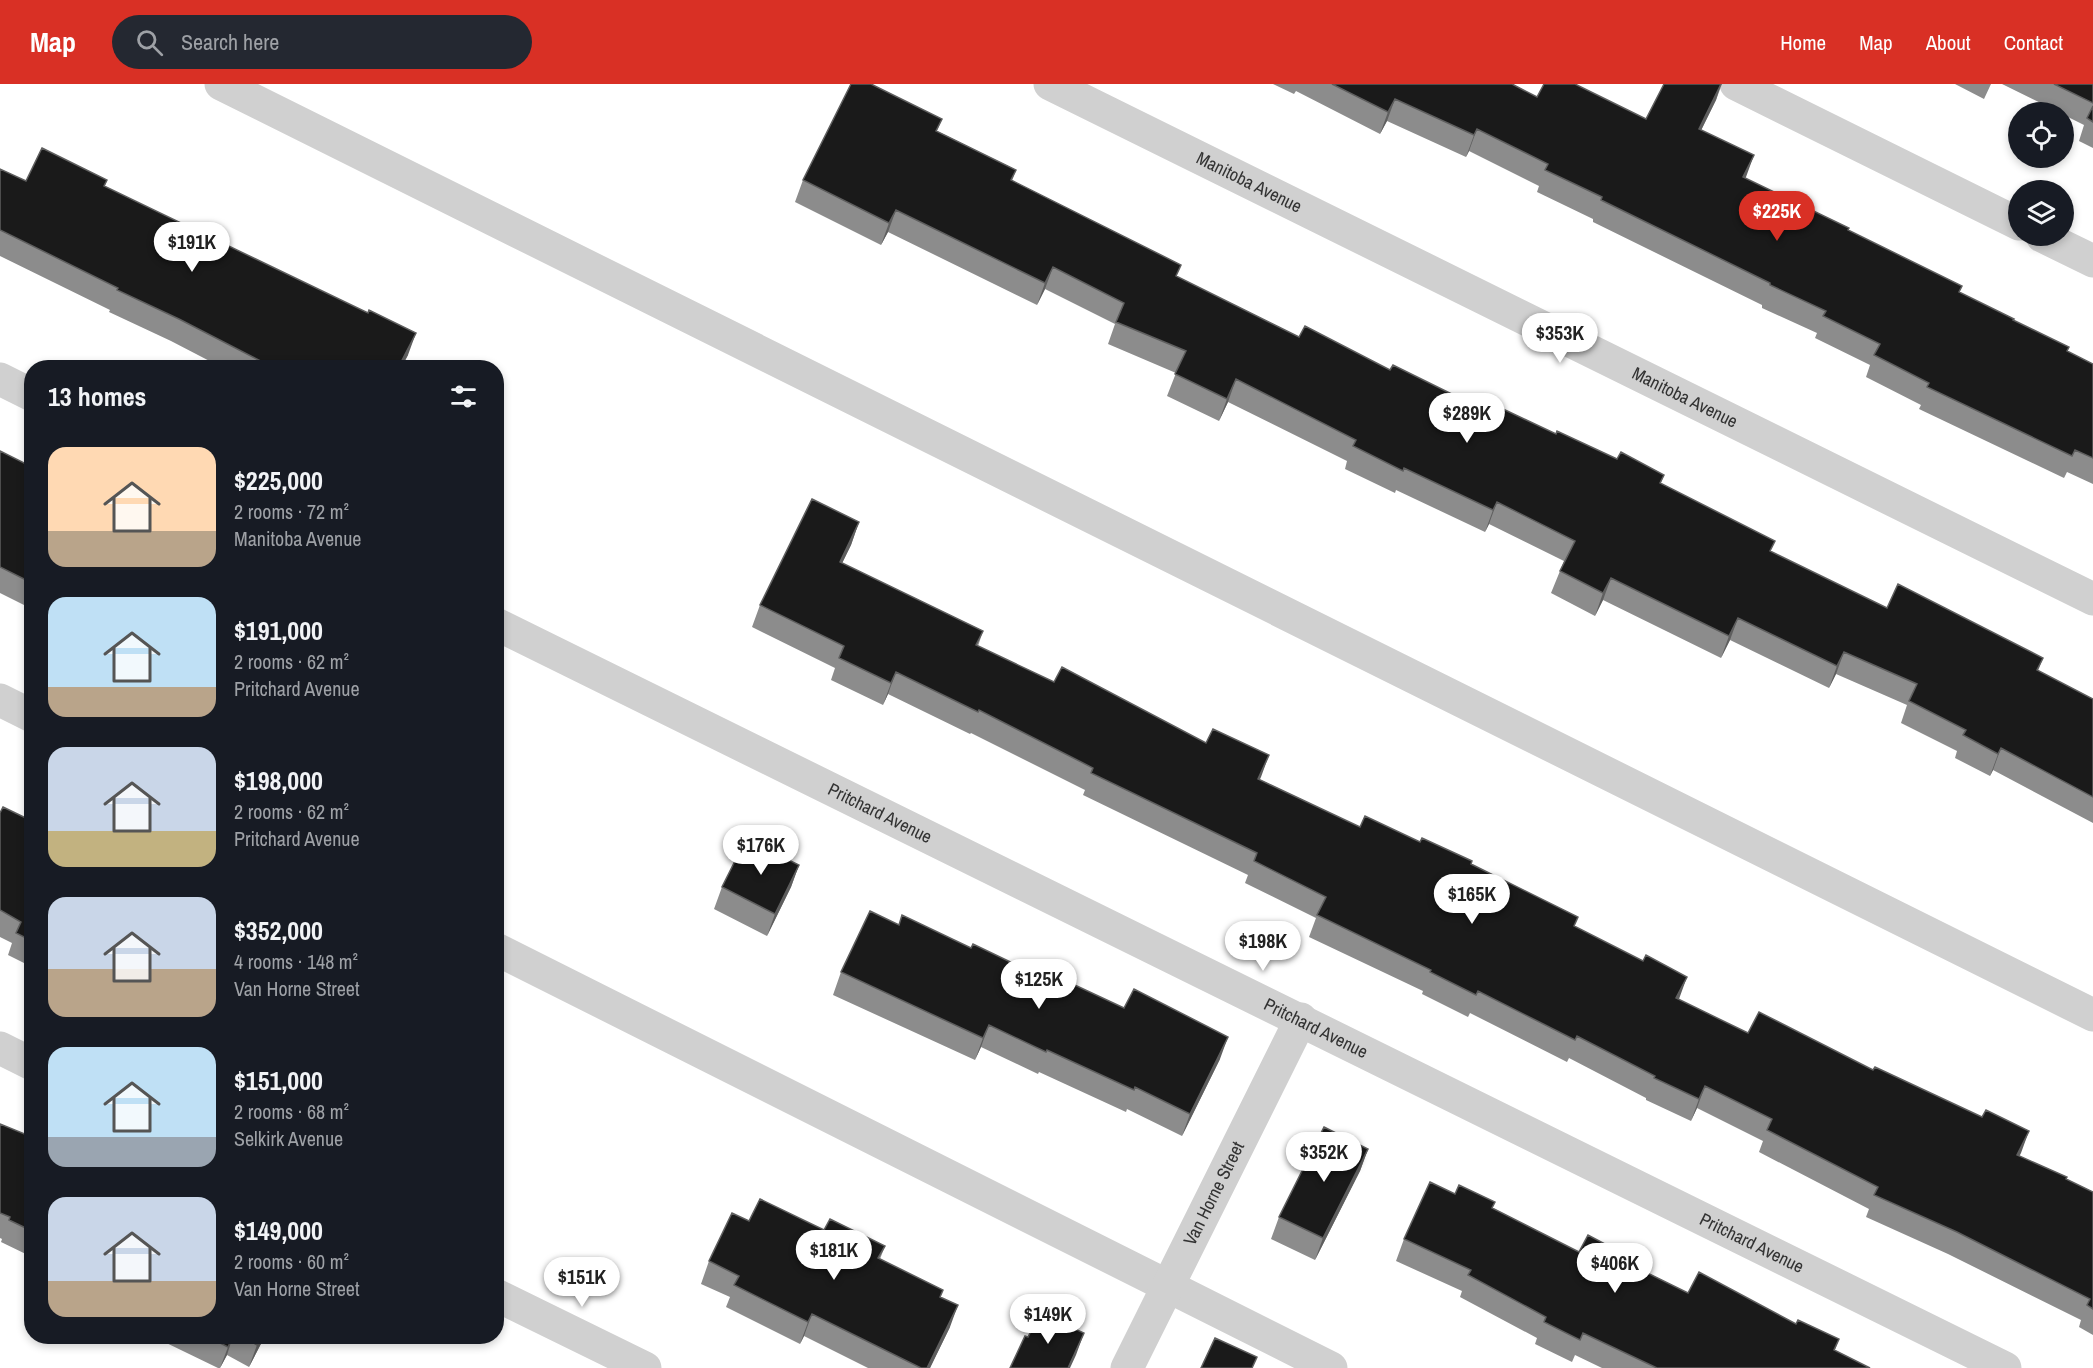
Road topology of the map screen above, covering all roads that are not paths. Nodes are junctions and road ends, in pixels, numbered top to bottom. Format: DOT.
graph roads {
  1 [pos="221,84"];
  2 [pos="1050,84"];
  3 [pos="1736,84"];
  4 [pos="2008,219"];
  5 [pos="2062,246"];
  6 [pos="2093,261"];
  7 [pos="0,380"];
  8 [pos="24,391"];
  9 [pos="2093,599"];
  10 [pos="504,628"];
  11 [pos="0,700"];
  12 [pos="24,712"];
  13 [pos="504,953"];
  14 [pos="2093,1015"];
  15 [pos="1301,1019"];
  16 [pos="0,1048"];
  17 [pos="24,1060"];
  18 [pos="1168,1286"];
  19 [pos="504,1298"];
  20 [pos="645,1368"];
  21 [pos="1127,1368"];
  22 [pos="1331,1368"];
  23 [pos="2005,1368"];
  1 -- 14 [label="street"];
  2 -- 9 [label="street, Manitoba Avenue"];
  3 -- 4 [label="street"];
  5 -- 6 [label="street"];
  7 -- 8 [label="street"];
  10 -- 15 [label="street, Pritchard Avenue"];
  11 -- 12 [label="street"];
  13 -- 18 [label="street"];
  15 -- 18 [label="street, Van Horne Street"];
  15 -- 23 [label="street, Pritchard Avenue"];
  16 -- 17 [label="street"];
  18 -- 21 [label="street, Van Horne Street"];
  18 -- 22 [label="street"];
  19 -- 20 [label="street"];
}
